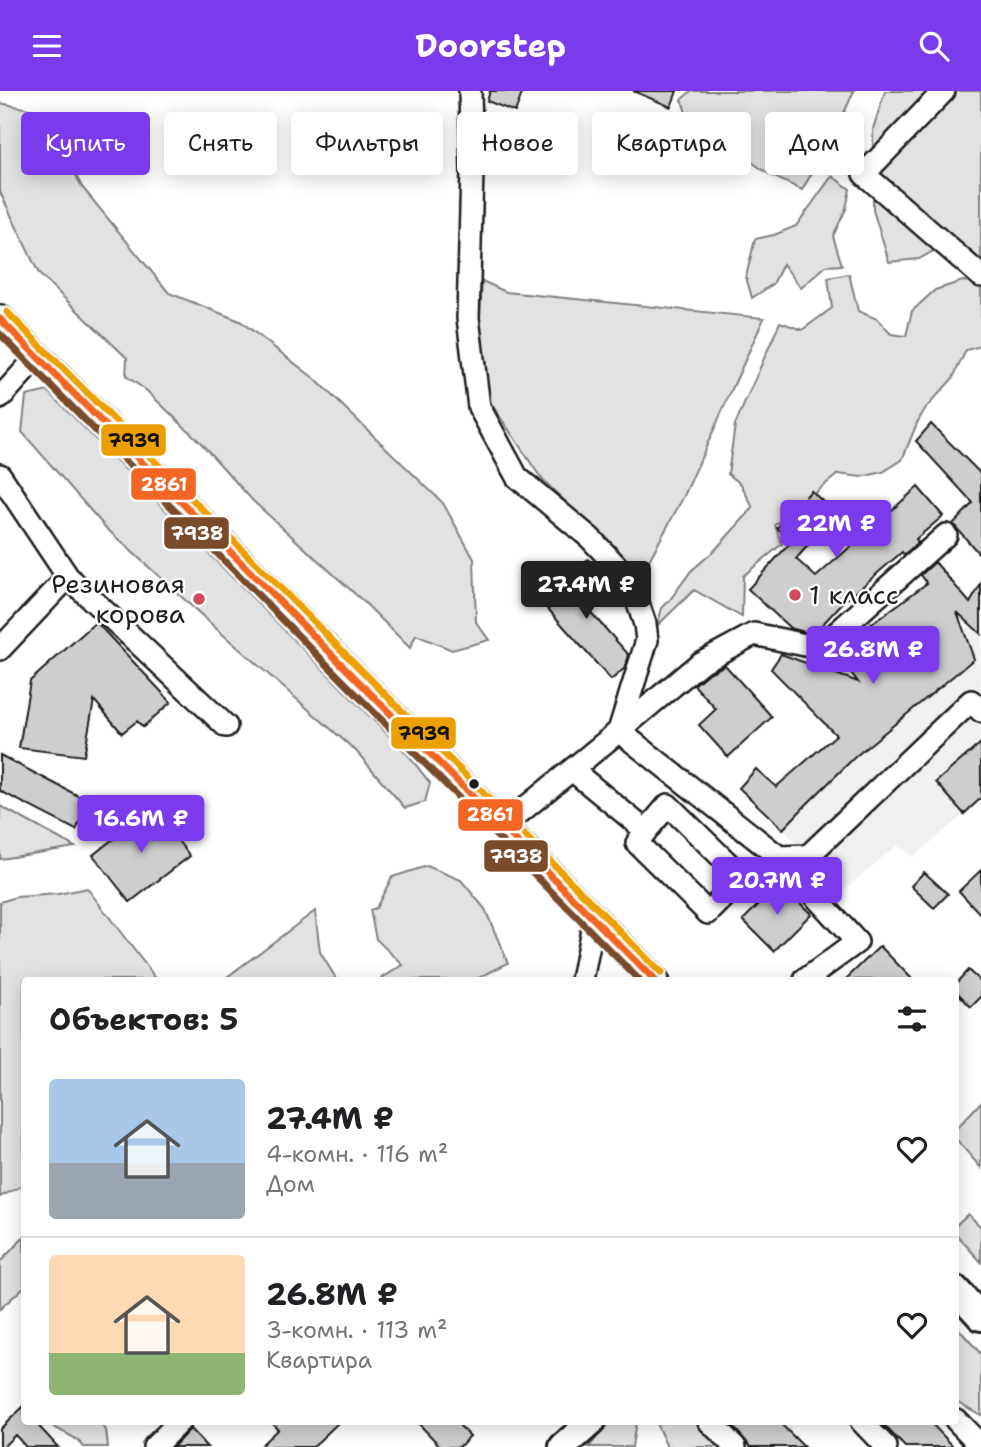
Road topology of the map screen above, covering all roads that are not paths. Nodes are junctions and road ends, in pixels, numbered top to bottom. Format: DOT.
graph roads {
  1 [pos="470,91"];
  2 [pos="944,91"];
  3 [pos="981,276"];
  4 [pos="0,319"];
  5 [pos="37,356"];
  6 [pos="1,400"];
  7 [pos="0,475"];
  8 [pos="946,535"];
  9 [pos="68,577"];
  10 [pos="0,649"];
  11 [pos="981,711"];
  12 [pos="226,726"];
  13 [pos="619,730"];
  14 [pos="572,770"];
  15 [pos="502,827"];
  16 [pos="646,831"];
  17 [pos="779,857"];
  18 [pos="755,883"];
  19 [pos="594,919"];
  20 [pos="583,977"];
  21 [pos="651,977"];
  22 [pos="809,977"];
  23 [pos="959,1293"];
  24 [pos="981,1317"];
  25 [pos="959,1423"];
  26 [pos="176,1425"];
  27 [pos="587,1425"];
  28 [pos="713,1425"];
  29 [pos="865,1425"];
  30 [pos="981,1446"];
  31 [pos="154,1447"];
  32 [pos="564,1447"];
  33 [pos="735,1447"];
  34 [pos="886,1447"];
  1 -- 13 [label="street"];
  2 -- 3 [label="street"];
  4 -- 5 [label="main road"];
  5 -- 6 [label="street"];
  5 -- 15 [label="main road"];
  7 -- 9 [label="street"];
  8 -- 13 [label="street"];
  9 -- 10 [label="street"];
  9 -- 12 [label="street"];
  11 -- 17 [label="street"];
  13 -- 14 [label="street"];
  13 -- 17 [label="street"];
  14 -- 15 [label="street"];
  14 -- 16 [label="street"];
  15 -- 19 [label="main road"];
  16 -- 16 [label="street"];
  17 -- 18 [label="street"];
  17 -- 22 [label="street"];
  19 -- 20 [label="street"];
  19 -- 21 [label="main road"];
  23 -- 24 [label="main road"];
  25 -- 30 [label="street"];
  26 -- 31 [label="street"];
  27 -- 32 [label="main road"];
  28 -- 33 [label="street"];
  29 -- 34 [label="street"];
}
